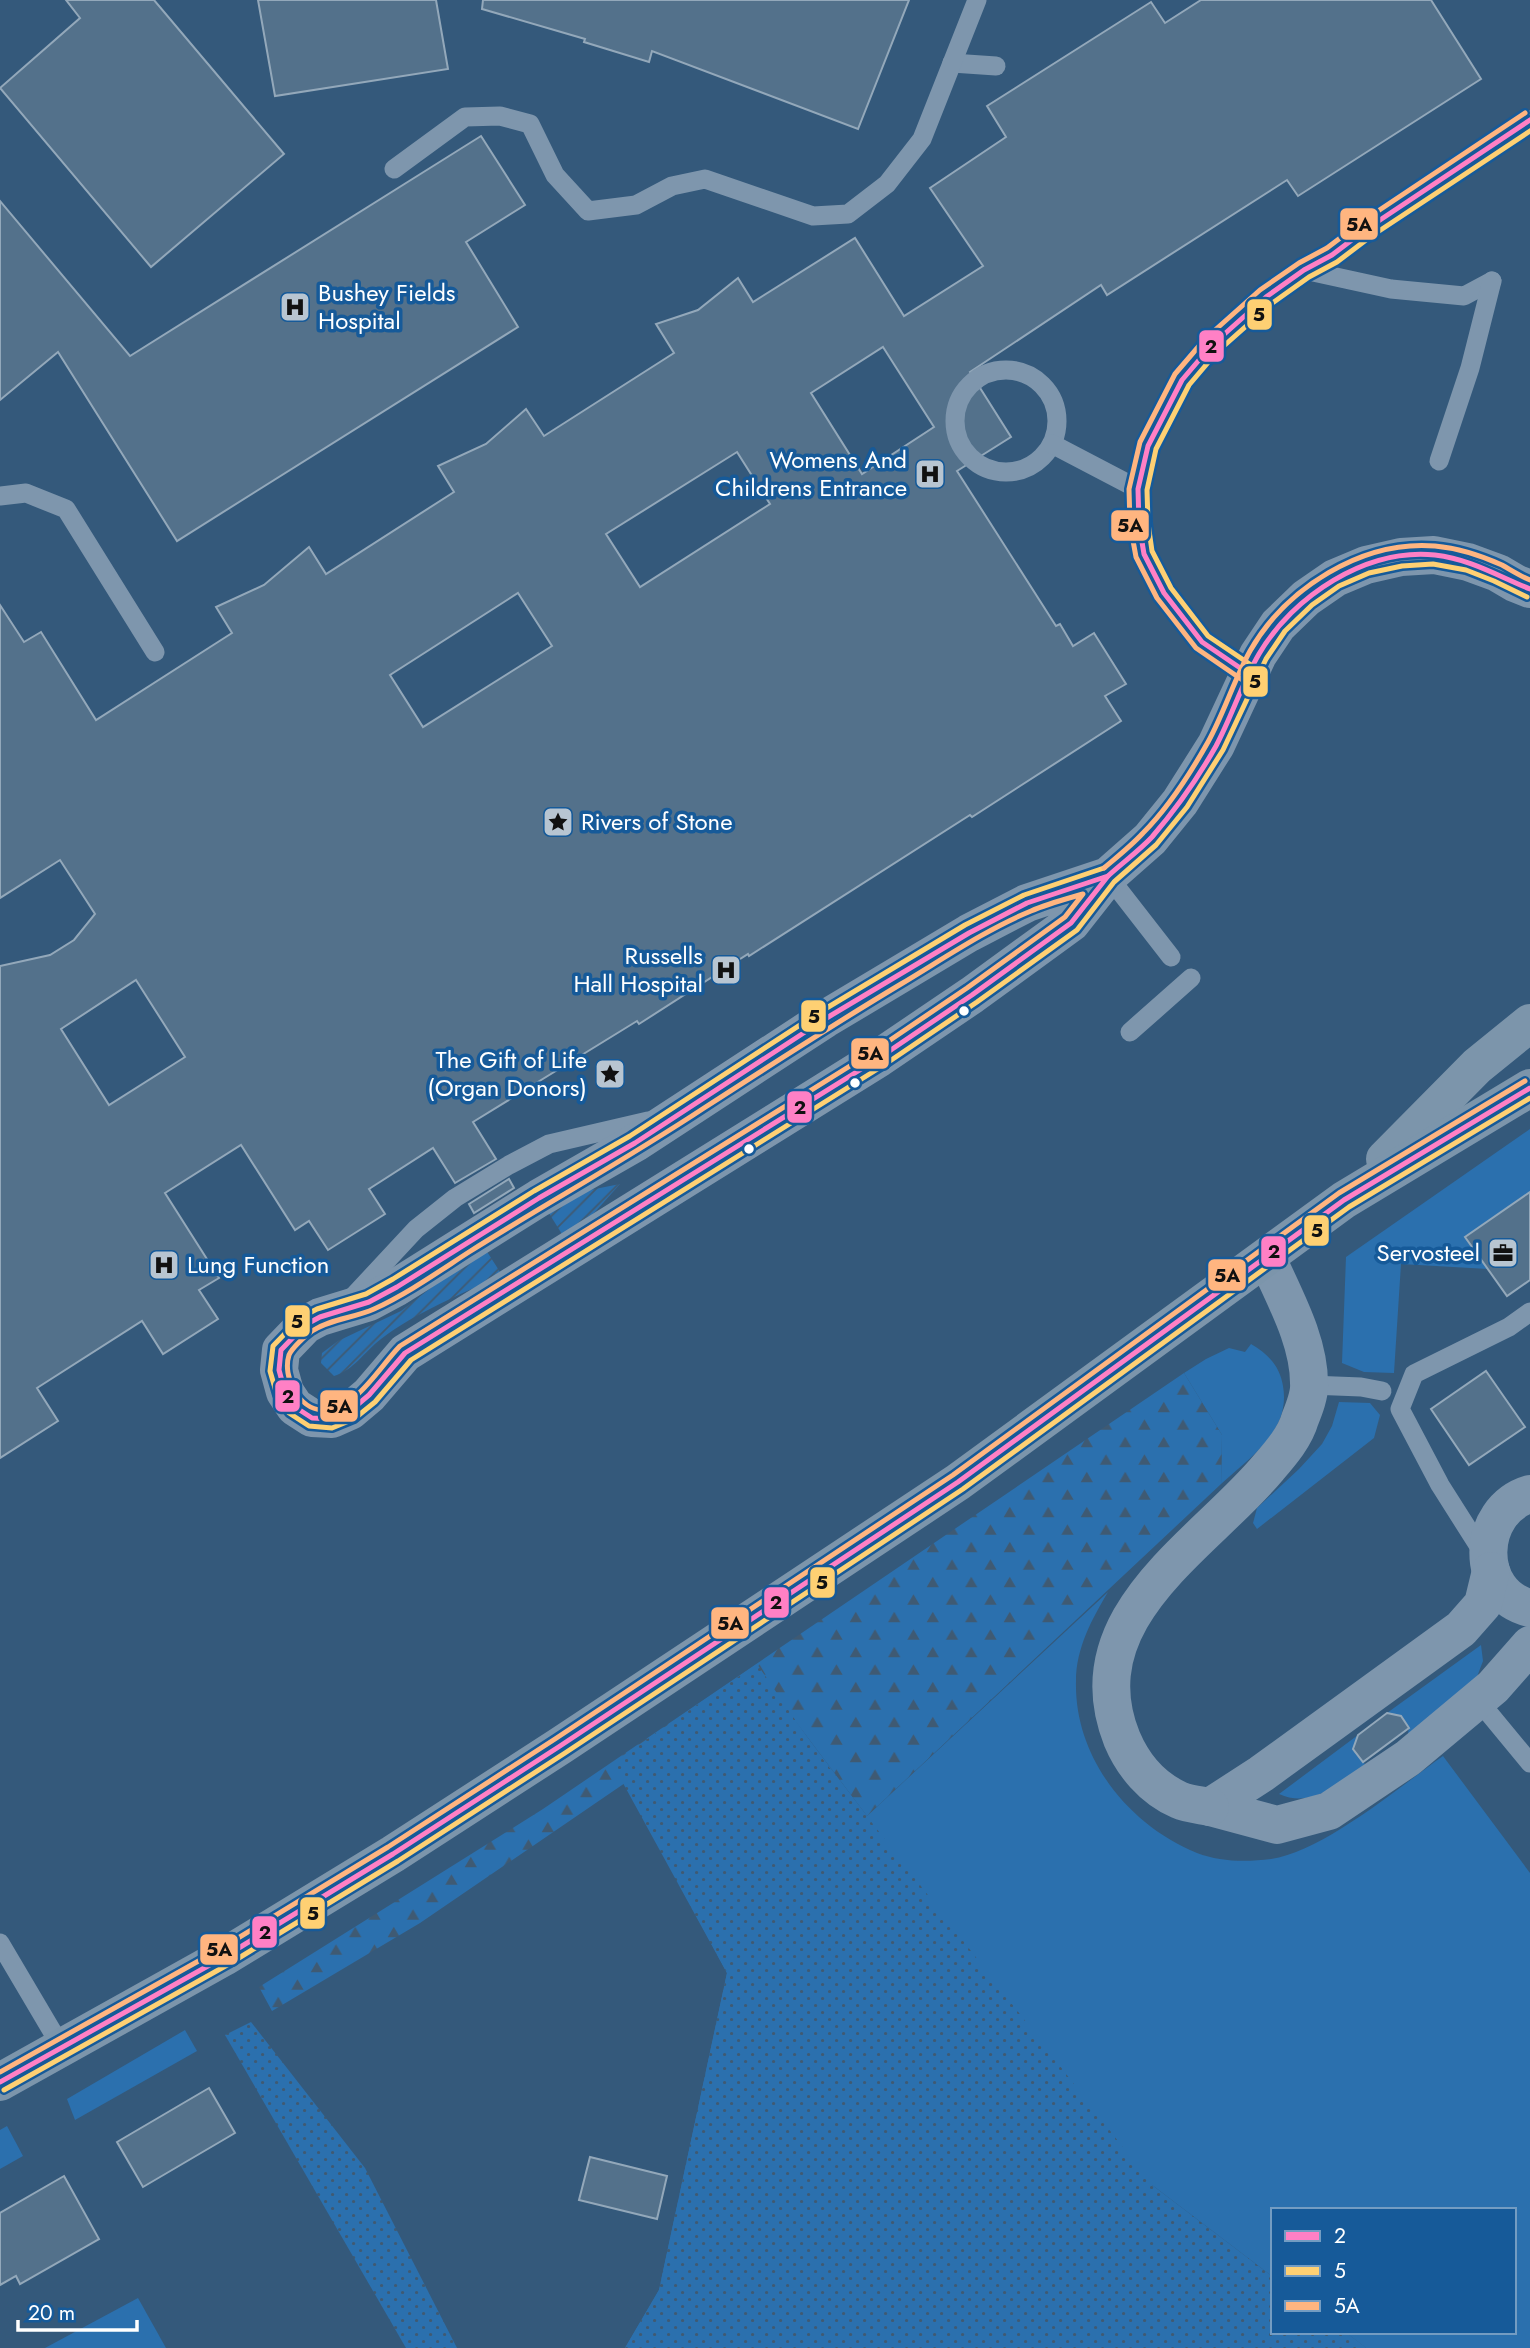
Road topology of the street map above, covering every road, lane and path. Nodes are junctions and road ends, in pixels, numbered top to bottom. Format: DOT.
graph roads {
  1 [pos="977,0"];
  2 [pos="952,63"];
  3 [pos="996,66"];
  4 [pos="1530,120"];
  5 [pos="394,169"];
  6 [pos="1304,270"];
  7 [pos="1052,444"];
  8 [pos="1439,461"];
  9 [pos="1138,489"];
  10 [pos="0,496"];
  11 [pos="1525,592"];
  12 [pos="155,652"];
  13 [pos="1249,674"];
  14 [pos="1108,876"];
  15 [pos="1171,957"];
  16 [pos="1191,978"];
  17 [pos="1530,1023"];
  18 [pos="1130,1032"];
  19 [pos="1530,1088"];
  20 [pos="1344,1200"];
  21 [pos="1267,1258"];
  22 [pos="1530,1312"];
  23 [pos="1414,1374"];
  24 [pos="1310,1385"];
  25 [pos="1382,1391"];
  26 [pos="1400,1409"];
  27 [pos="1530,1494"];
  28 [pos="1489,1566"];
  29 [pos="1530,1608"];
  30 [pos="1523,1657"];
  31 [pos="1478,1700"];
  32 [pos="1530,1763"];
  33 [pos="1210,1807"];
  34 [pos="0,1943"];
  35 [pos="62,2048"];
  36 [pos="0,2082"];
  1 -- 2 [label="lane"];
  2 -- 3 [label="lane"];
  2 -- 5 [label="lane"];
  4 -- 6 [label="lane"];
  6 -- 8 [label="lane"];
  6 -- 9 [label="lane"];
  7 -- 7 [label="lane"];
  7 -- 9 [label="lane"];
  9 -- 13 [label="lane"];
  10 -- 12 [label="lane"];
  11 -- 13 [label="street"];
  13 -- 14 [label="street"];
  14 -- 14 [label="street"];
  14 -- 15 [label="lane"];
  16 -- 18 [label="lane"];
  17 -- 20 [label="main road"];
  19 -- 20 [label="main road"];
  20 -- 21 [label="main road"];
  21 -- 24 [label="street"];
  21 -- 35 [label="main road"];
  22 -- 23 [label="lane"];
  23 -- 25 [label="lane"];
  23 -- 26 [label="lane"];
  24 -- 25 [label="lane"];
  24 -- 33 [label="street"];
  25 -- 26 [label="lane"];
  26 -- 28 [label="lane"];
  27 -- 28 [label="street"];
  28 -- 29 [label="street"];
  28 -- 33 [label="street"];
  30 -- 31 [label="street"];
  31 -- 32 [label="lane"];
  31 -- 33 [label="street"];
  34 -- 35 [label="lane"];
  35 -- 36 [label="main road"];
}
